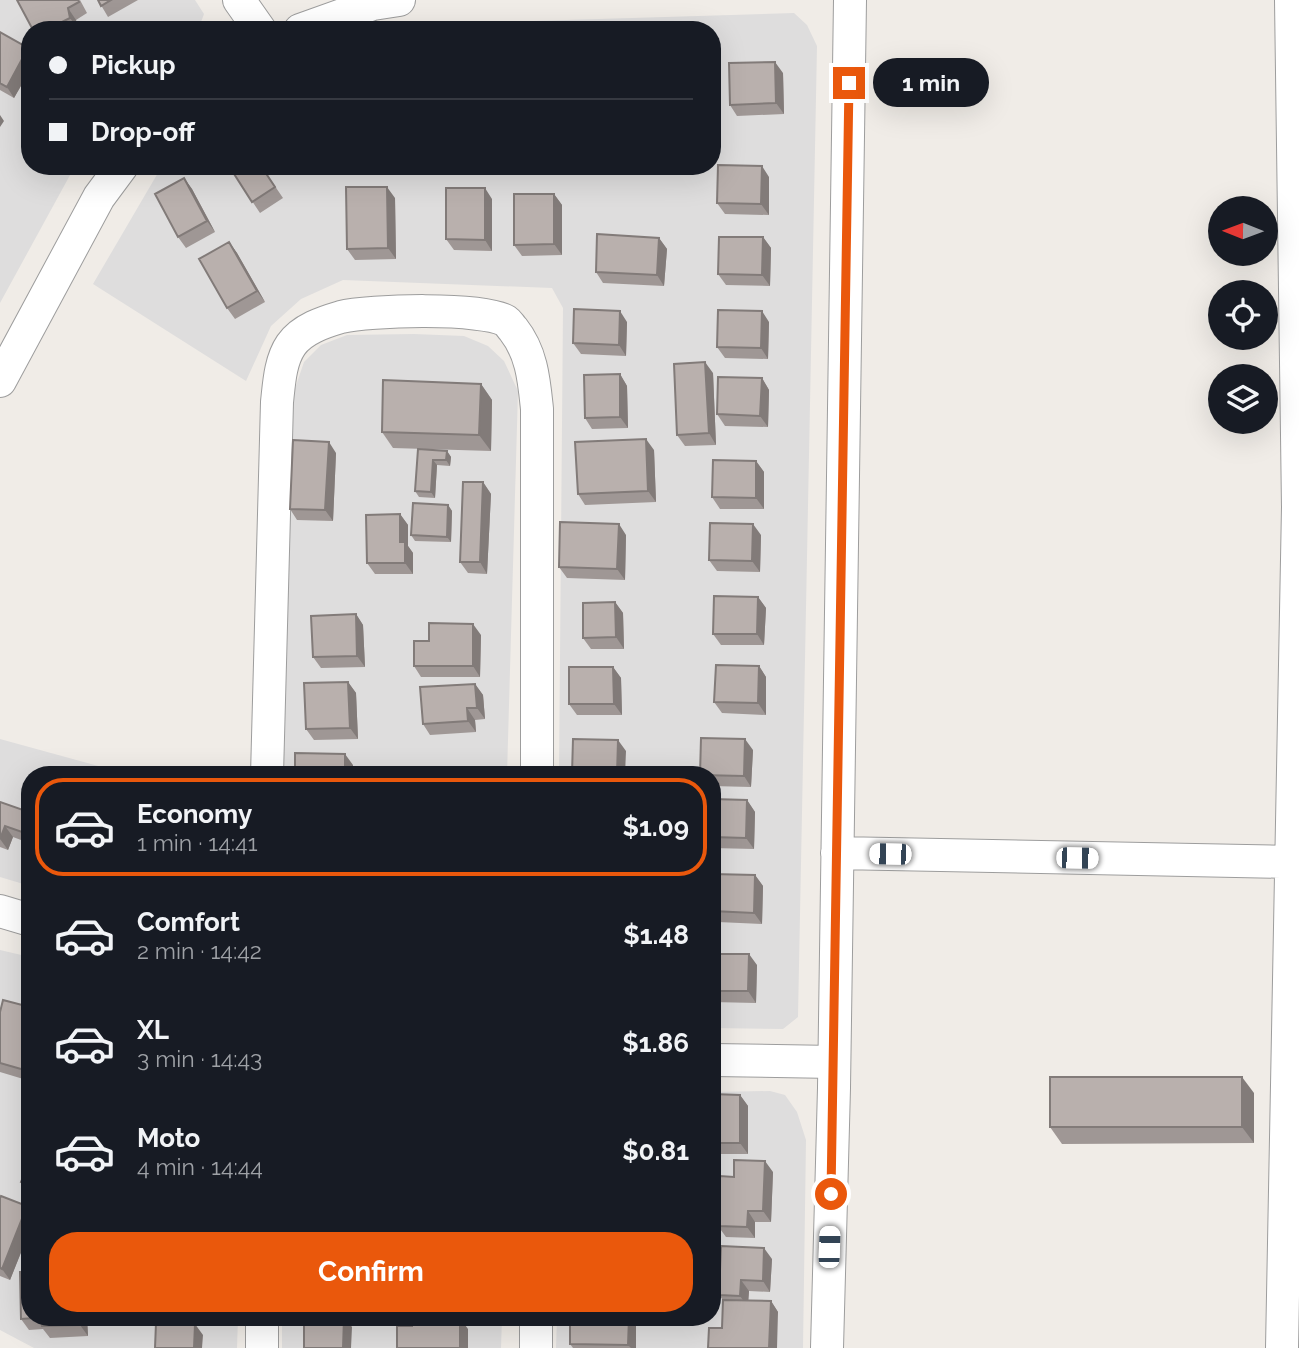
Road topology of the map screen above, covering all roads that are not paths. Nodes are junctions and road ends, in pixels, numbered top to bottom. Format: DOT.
graph roads {
  1 [pos="239,0"];
  2 [pos="399,0"];
  3 [pos="850,0"];
  4 [pos="1291,0"];
  5 [pos="254,21"];
  6 [pos="325,21"];
  7 [pos="115,175"];
  8 [pos="0,381"];
  9 [pos="1298,507"];
  10 [pos="267,766"];
  11 [pos="537,766"];
  12 [pos="837,853"];
  13 [pos="1291,862"];
  14 [pos="0,911"];
  15 [pos="21,917"];
  16 [pos="721,1060"];
  17 [pos="834,1062"];
  18 [pos="1291,1297"];
  19 [pos="262,1326"];
  20 [pos="536,1326"];
  21 [pos="262,1348"];
  22 [pos="536,1348"];
  23 [pos="827,1348"];
  24 [pos="1282,1348"];
  1 -- 5 [label="street"];
  2 -- 6 [label="street"];
  3 -- 12 [label="street"];
  4 -- 9 [label="street"];
  7 -- 8 [label="street"];
  9 -- 13 [label="street"];
  10 -- 11 [label="street"];
  12 -- 13 [label="street"];
  12 -- 17 [label="street"];
  13 -- 18 [label="street"];
  14 -- 15 [label="street"];
  16 -- 17 [label="street"];
  17 -- 23 [label="street"];
  18 -- 24 [label="street"];
  19 -- 21 [label="street"];
  20 -- 22 [label="street"];
}
